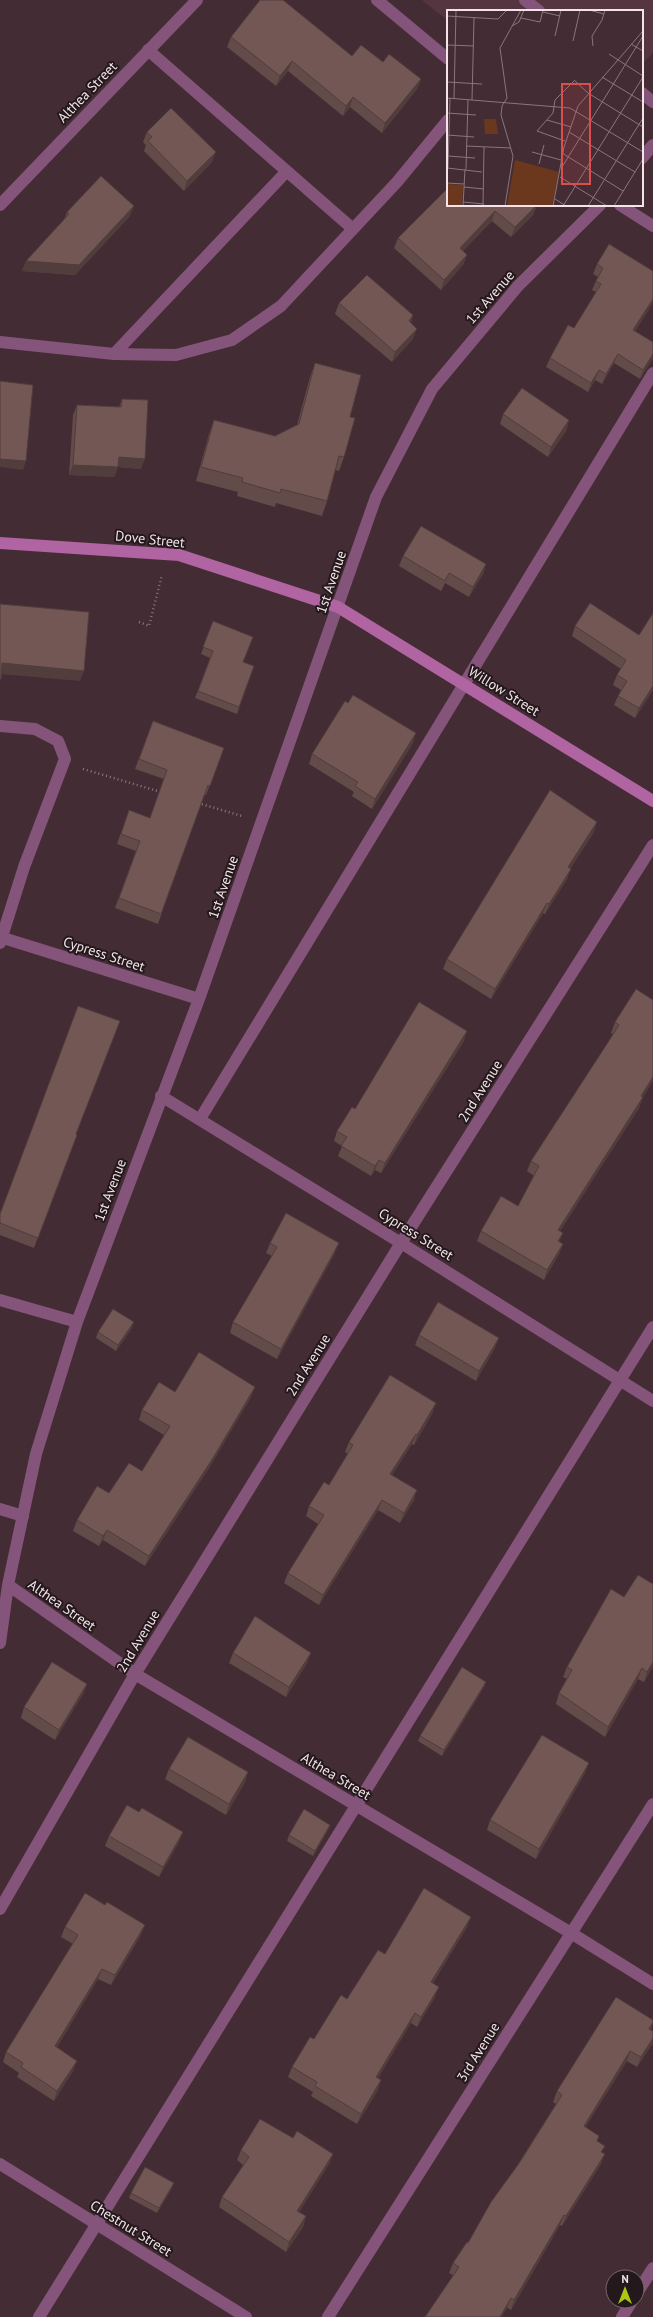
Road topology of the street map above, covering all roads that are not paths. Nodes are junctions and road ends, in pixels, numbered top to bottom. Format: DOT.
graph roads {
  1 [pos="197,0"];
  2 [pos="377,0"];
  3 [pos="525,0"];
  4 [pos="538,10"];
  5 [pos="148,50"];
  6 [pos="447,58"];
  7 [pos="643,94"];
  8 [pos="653,102"];
  9 [pos="447,121"];
  10 [pos="653,146"];
  11 [pos="643,157"];
  12 [pos="287,171"];
  13 [pos="0,205"];
  14 [pos="599,206"];
  15 [pos="622,206"];
  16 [pos="653,226"];
  17 [pos="353,229"];
  18 [pos="0,342"];
  19 [pos="114,354"];
  20 [pos="653,373"];
  21 [pos="0,543"];
  22 [pos="338,607"];
  23 [pos="464,684"];
  24 [pos="0,726"];
  25 [pos="653,801"];
  26 [pos="653,845"];
  27 [pos="1,939"];
  28 [pos="199,1000"];
  29 [pos="161,1096"];
  30 [pos="200,1119"];
  31 [pos="401,1243"];
  32 [pos="0,1300"];
  33 [pos="76,1322"];
  34 [pos="653,1327"];
  35 [pos="620,1380"];
  36 [pos="653,1401"];
  37 [pos="0,1509"];
  38 [pos="23,1516"];
  39 [pos="8,1585"];
  40 [pos="0,1643"];
  41 [pos="135,1674"];
  42 [pos="355,1804"];
  43 [pos="653,1804"];
  44 [pos="0,1909"];
  45 [pos="571,1933"];
  46 [pos="653,1984"];
  47 [pos="0,2164"];
  48 [pos="96,2224"];
  49 [pos="653,2268"];
  50 [pos="645,2280"];
  51 [pos="39,2317"];
  52 [pos="246,2317"];
  53 [pos="328,2317"];
  1 -- 5 [label="street, Althea Street"];
  2 -- 6 [label="street"];
  3 -- 4 [label="street"];
  5 -- 12 [label="street"];
  5 -- 13 [label="street, Althea Street"];
  7 -- 8 [label="street"];
  9 -- 17 [label="street"];
  10 -- 11 [label="street"];
  12 -- 17 [label="street"];
  12 -- 19 [label="street"];
  14 -- 22 [label="street, 1st Avenue"];
  15 -- 16 [label="street"];
  17 -- 19 [label="street"];
  18 -- 19 [label="street"];
  20 -- 23 [label="street"];
  21 -- 22 [label="street, Dove Street"];
  22 -- 23 [label="street, Willow Street"];
  22 -- 28 [label="street, 1st Avenue"];
  23 -- 25 [label="street, Willow Street"];
  23 -- 30 [label="street"];
  24 -- 27 [label="street"];
  26 -- 31 [label="street, 2nd Avenue"];
  27 -- 28 [label="street, Cypress Street"];
  28 -- 29 [label="street, 1st Avenue"];
  29 -- 30 [label="street, Cypress Street"];
  29 -- 33 [label="street, 1st Avenue"];
  30 -- 31 [label="street, Cypress Street"];
  31 -- 35 [label="street, Cypress Street"];
  31 -- 41 [label="street, 2nd Avenue"];
  32 -- 33 [label="street"];
  33 -- 38 [label="street, 1st Avenue"];
  34 -- 35 [label="street"];
  35 -- 36 [label="street, Cypress Street"];
  35 -- 42 [label="street"];
  37 -- 38 [label="street"];
  38 -- 39 [label="street, 1st Avenue"];
  39 -- 40 [label="street, 1st Avenue"];
  39 -- 41 [label="street, Althea Street"];
  41 -- 42 [label="street, Althea Street"];
  41 -- 44 [label="street, 2nd Avenue"];
  42 -- 45 [label="street, Althea Street"];
  42 -- 48 [label="street"];
  43 -- 45 [label="street, 3rd Avenue"];
  45 -- 46 [label="street, Althea Street"];
  45 -- 53 [label="street, 3rd Avenue"];
  47 -- 48 [label="street, Chestnut Street"];
  48 -- 51 [label="street"];
  48 -- 52 [label="street, Chestnut Street"];
  49 -- 50 [label="street"];
}
